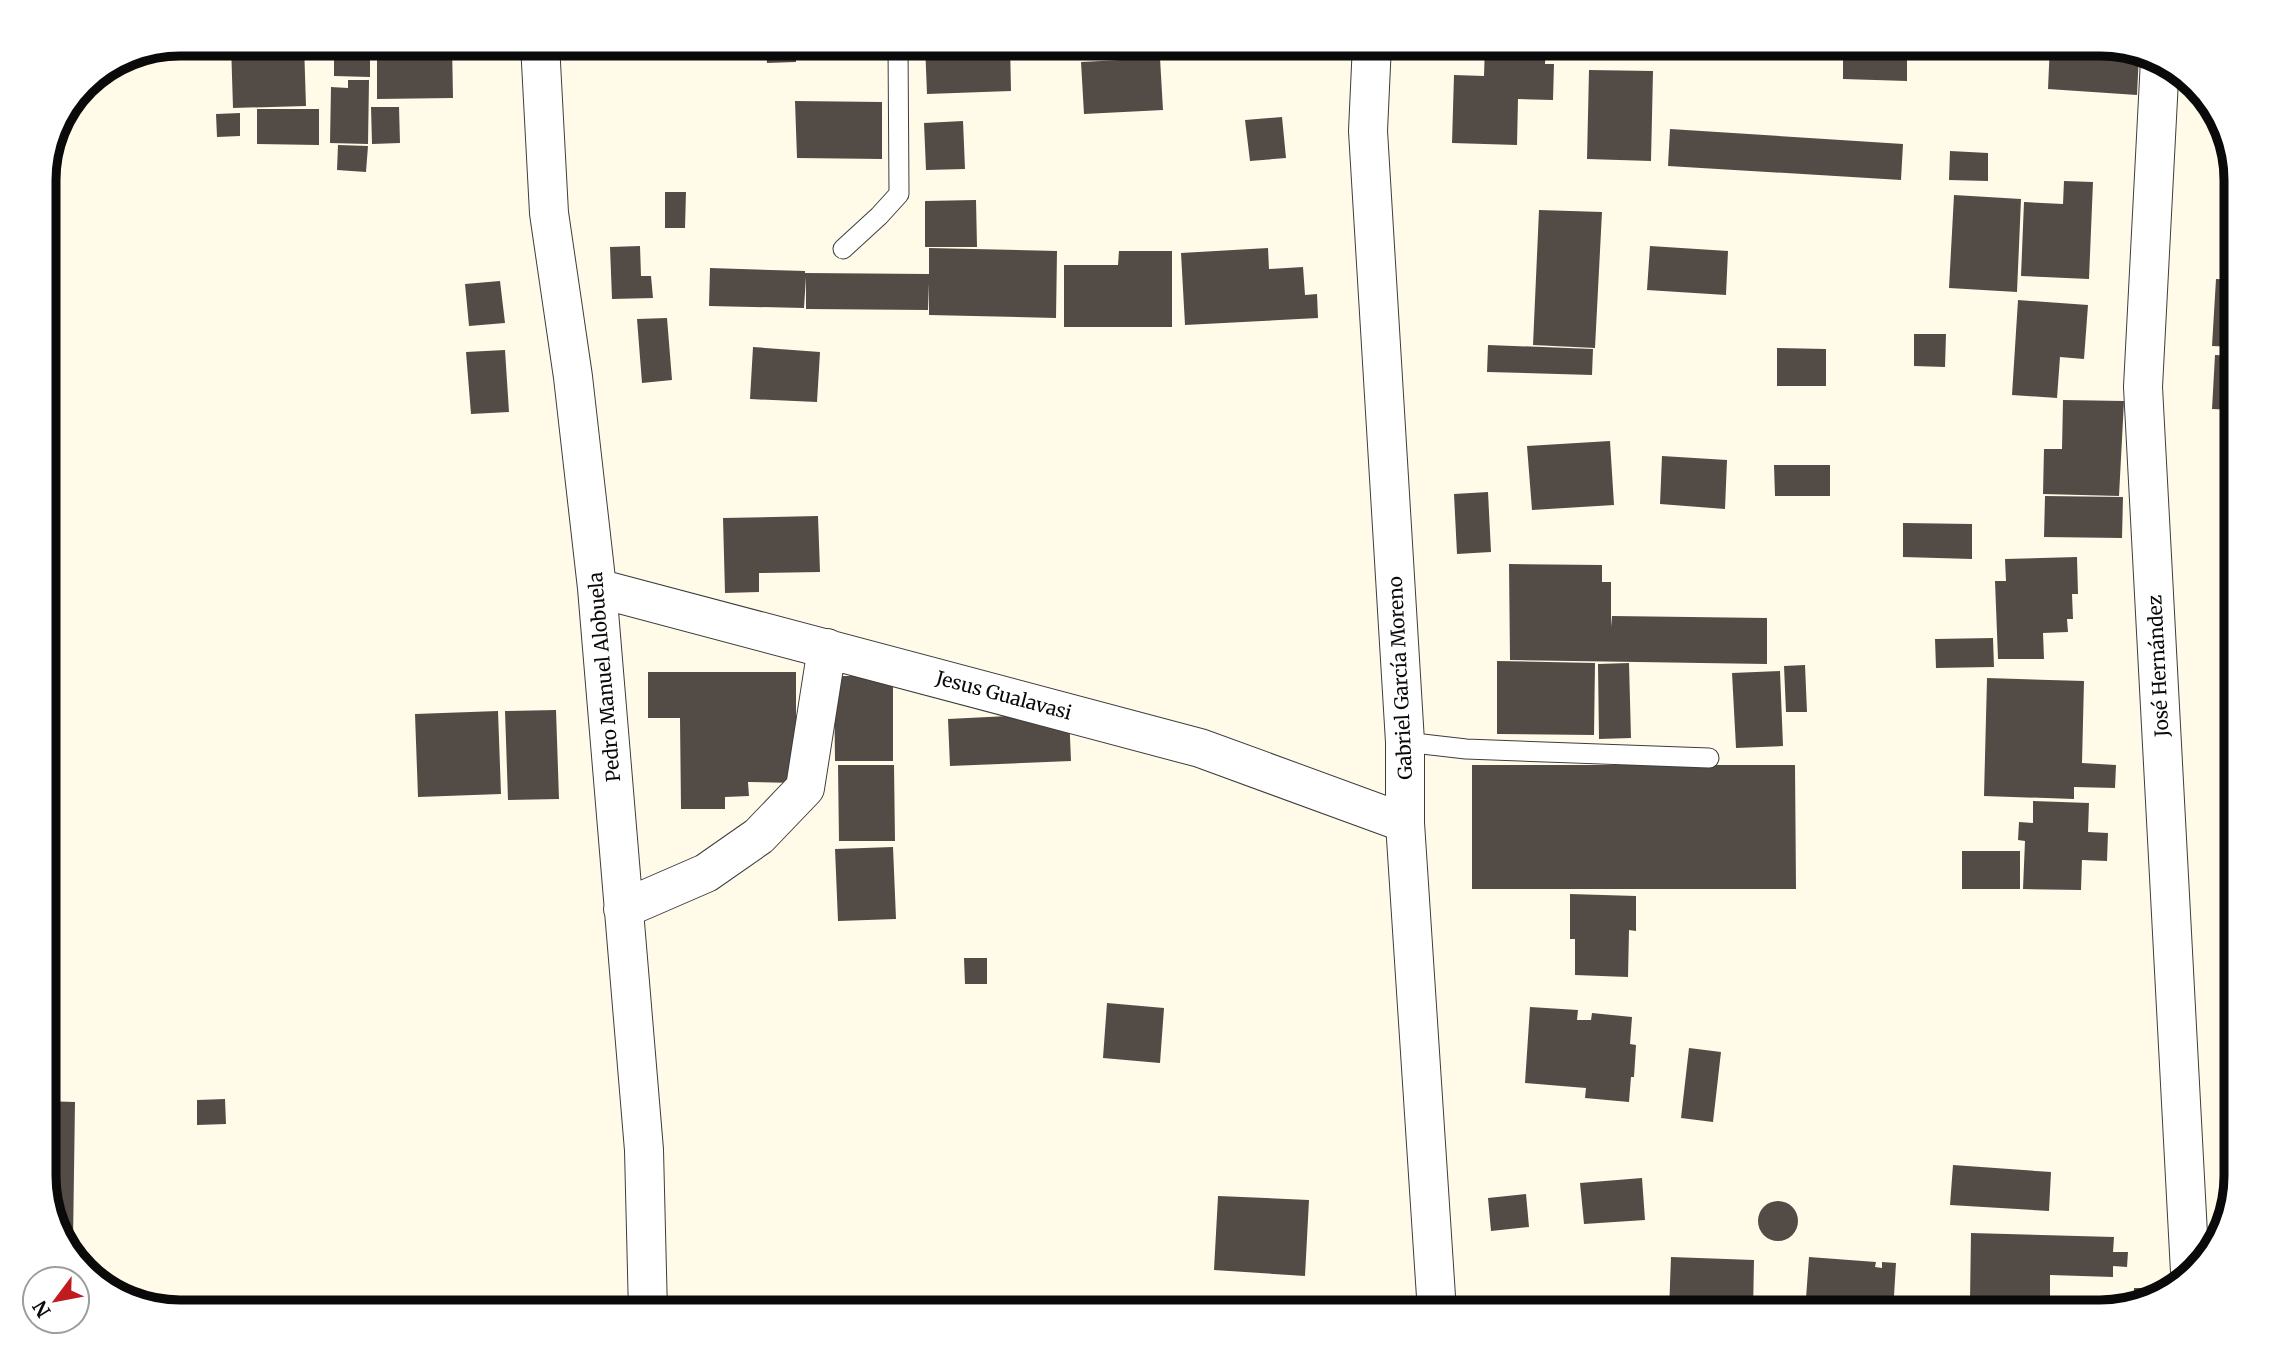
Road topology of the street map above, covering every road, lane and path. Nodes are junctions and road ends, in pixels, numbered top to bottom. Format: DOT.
graph roads {
  1 [pos="541,56"];
  2 [pos="898,56"];
  3 [pos="1371,56"];
  4 [pos="2159,72"];
  5 [pos="843,249"];
  6 [pos="597,588"];
  7 [pos="827,648"];
  8 [pos="1405,742"];
  9 [pos="1709,758"];
  10 [pos="1405,822"];
  11 [pos="623,909"];
  12 [pos="2189,1262"];
  13 [pos="648,1300"];
  14 [pos="1436,1300"];
  1 -- 6 [label="street, Pedro Manuel Alobuela"];
  2 -- 5 [label="lane"];
  3 -- 8 [label="street, Gabriel García Moreno"];
  4 -- 12 [label="street, José Hernández"];
  6 -- 7 [label="street, Jesus Gualavasi"];
  6 -- 11 [label="street, Pedro Manuel Alobuela"];
  7 -- 10 [label="street, Jesus Gualavasi"];
  7 -- 11 [label="street"];
  8 -- 9 [label="lane"];
  8 -- 10 [label="street, Gabriel García Moreno"];
  10 -- 14 [label="street, Gabriel García Moreno"];
  11 -- 13 [label="street, Pedro Manuel Alobuela"];
}
